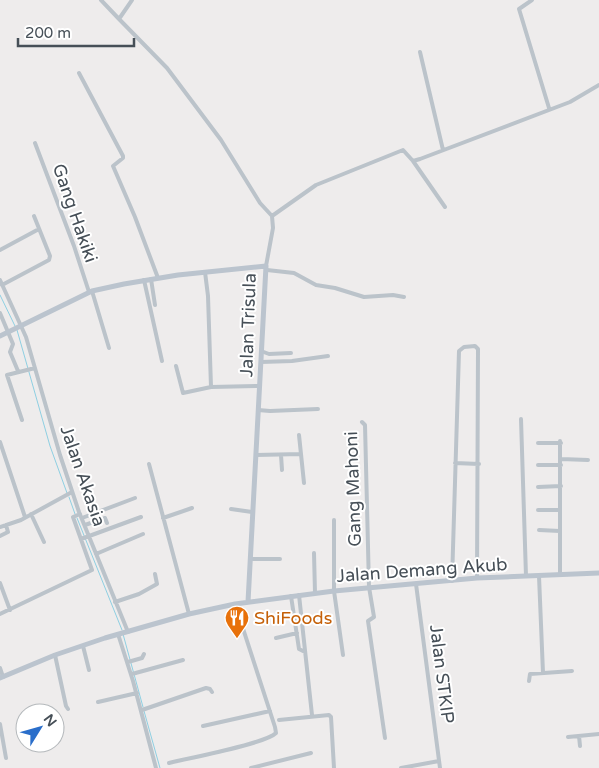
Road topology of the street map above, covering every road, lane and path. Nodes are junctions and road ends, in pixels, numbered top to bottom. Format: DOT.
graph roads {
  1 [pos="101,0"];
  2 [pos="132,0"];
  3 [pos="532,0"];
  4 [pos="120,17"];
  5 [pos="420,52"];
  6 [pos="79,73"];
  7 [pos="599,85"];
  8 [pos="549,108"];
  9 [pos="35,142"];
  10 [pos="443,150"];
  11 [pos="416,160"];
  12 [pos="445,207"];
  13 [pos="34,216"];
  14 [pos="272,216"];
  15 [pos="39,229"];
  16 [pos="0,250"];
  17 [pos="267,268"];
  18 [pos="206,272"];
  19 [pos="158,278"];
  20 [pos="151,279"];
  21 [pos="144,280"];
  22 [pos="1,282"];
  23 [pos="91,292"];
  24 [pos="404,297"];
  25 [pos="155,306"];
  26 [pos="0,313"];
  27 [pos="19,327"];
  28 [pos="8,332"];
  29 [pos="0,336"];
  30 [pos="109,348"];
  31 [pos="261,350"];
  32 [pos="291,353"];
  33 [pos="328,356"];
  34 [pos="162,361"];
  35 [pos="261,362"];
  36 [pos="176,366"];
  37 [pos="35,368"];
  38 [pos="18,371"];
  39 [pos="259,386"];
  40 [pos="211,388"];
  41 [pos="318,409"];
  42 [pos="258,410"];
  43 [pos="521,419"];
  44 [pos="22,420"];
  45 [pos="362,422"];
  46 [pos="299,435"];
  47 [pos="0,442"];
  48 [pos="538,443"];
  49 [pos="301,454"];
  50 [pos="256,455"];
  51 [pos="281,455"];
  52 [pos="560,460"];
  53 [pos="588,460"];
  54 [pos="455,463"];
  55 [pos="149,464"];
  56 [pos="479,464"];
  57 [pos="538,465"];
  58 [pos="561,465"];
  59 [pos="282,470"];
  60 [pos="304,483"];
  61 [pos="561,486"];
  62 [pos="538,487"];
  63 [pos="70,493"];
  64 [pos="135,498"];
  65 [pos="192,508"];
  66 [pos="231,509"];
  67 [pos="538,510"];
  68 [pos="560,510"];
  69 [pos="252,512"];
  70 [pos="30,514"];
  71 [pos="80,516"];
  72 [pos="25,517"];
  73 [pos="141,517"];
  74 [pos="163,518"];
  75 [pos="334,520"];
  76 [pos="107,523"];
  77 [pos="6,525"];
  78 [pos="85,525"];
  79 [pos="0,527"];
  80 [pos="539,530"];
  81 [pos="560,531"];
  82 [pos="143,534"];
  83 [pos="0,536"];
  84 [pos="89,536"];
  85 [pos="81,539"];
  86 [pos="44,542"];
  87 [pos="314,553"];
  88 [pos="96,554"];
  89 [pos="250,559"];
  90 [pos="280,559"];
  91 [pos="599,573"];
  92 [pos="155,574"];
  93 [pos="560,574"];
  94 [pos="526,576"];
  95 [pos="539,576"];
  96 [pos="477,578"];
  97 [pos="452,581"];
  98 [pos="0,583"];
  99 [pos="420,583"];
  100 [pos="369,587"];
  101 [pos="334,591"];
  102 [pos="316,593"];
  103 [pos="299,595"];
  104 [pos="291,596"];
  105 [pos="115,602"];
  106 [pos="248,602"];
  107 [pos="235,604"];
  108 [pos="10,610"];
  109 [pos="0,614"];
  110 [pos="189,614"];
  111 [pos="124,633"];
  112 [pos="297,633"];
  113 [pos="276,638"];
  114 [pos="83,646"];
  115 [pos="305,652"];
  116 [pos="144,654"];
  117 [pos="343,655"];
  118 [pos="55,656"];
  119 [pos="183,660"];
  120 [pos="131,661"];
  121 [pos="0,668"];
  122 [pos="89,670"];
  123 [pos="572,671"];
  124 [pos="134,673"];
  125 [pos="543,673"];
  126 [pos="1,677"];
  127 [pos="529,681"];
  128 [pos="212,692"];
  129 [pos="137,693"];
  130 [pos="98,702"];
  131 [pos="68,709"];
  132 [pos="144,710"];
  133 [pos="270,711"];
  134 [pos="312,715"];
  135 [pos="279,720"];
  136 [pos="0,724"];
  137 [pos="203,726"];
  138 [pos="599,734"];
  139 [pos="579,736"];
  140 [pos="568,737"];
  141 [pos="385,738"];
  142 [pos="580,746"];
  143 [pos="311,753"];
  144 [pos="6,758"];
  145 [pos="439,761"];
  146 [pos="170,763"];
  147 [pos="415,767"];
  148 [pos="156,768"];
  149 [pos="250,768"];
  150 [pos="334,768"];
  151 [pos="401,768"];
  152 [pos="440,768"];
  1 -- 4 [label="street"];
  2 -- 4 [label="street"];
  3 -- 8 [label="street"];
  4 -- 14 [label="street"];
  5 -- 10 [label="street"];
  6 -- 19 [label="street"];
  7 -- 8 [label="street"];
  8 -- 10 [label="street"];
  9 -- 23 [label="street, Gang Hakiki"];
  10 -- 11 [label="street"];
  11 -- 12 [label="street"];
  11 -- 14 [label="street"];
  13 -- 15 [label="street"];
  14 -- 17 [label="street"];
  15 -- 16 [label="street"];
  15 -- 22 [label="street"];
  17 -- 18 [label="street, Jalan Trisula"];
  17 -- 24 [label="street"];
  17 -- 31 [label="street, Jalan Trisula"];
  18 -- 19 [label="street, Jalan Trisula"];
  18 -- 40 [label="street"];
  19 -- 20 [label="street, Jalan Trisula"];
  20 -- 21 [label="street, Jalan Trisula"];
  20 -- 25 [label="street"];
  21 -- 23 [label="street, Jalan Trisula"];
  21 -- 34 [label="street"];
  22 -- 27 [label="street, Jalan Akasia"];
  23 -- 27 [label="street, Jalan Trisula"];
  23 -- 30 [label="street, Gang Hakiki"];
  26 -- 28 [label="street"];
  27 -- 28 [label="street, Jalan Trisula"];
  27 -- 37 [label="street, Jalan Akasia"];
  28 -- 29 [label="street, Jalan Trisula"];
  28 -- 38 [label="street"];
  31 -- 32 [label="street"];
  31 -- 35 [label="street, Jalan Trisula"];
  33 -- 35 [label="street"];
  35 -- 39 [label="street, Jalan Trisula"];
  36 -- 40 [label="street"];
  37 -- 38 [label="street"];
  37 -- 63 [label="street, Jalan Akasia"];
  38 -- 44 [label="street"];
  39 -- 40 [label="street"];
  39 -- 42 [label="street, Jalan Trisula"];
  41 -- 42 [label="street"];
  42 -- 50 [label="street, Jalan Trisula"];
  43 -- 94 [label="street"];
  45 -- 100 [label="street, Gang Mahoni"];
  46 -- 49 [label="street"];
  47 -- 72 [label="street"];
  48 -- 52 [label="street"];
  49 -- 51 [label="street"];
  49 -- 60 [label="street"];
  50 -- 51 [label="street"];
  50 -- 69 [label="street, Jalan Trisula"];
  51 -- 59 [label="street"];
  52 -- 53 [label="street"];
  52 -- 58 [label="street"];
  54 -- 56 [label="street"];
  54 -- 56 [label="street"];
  54 -- 97 [label="street"];
  55 -- 74 [label="street"];
  56 -- 96 [label="street"];
  57 -- 58 [label="street"];
  58 -- 61 [label="street"];
  61 -- 62 [label="street"];
  61 -- 68 [label="street"];
  63 -- 70 [label="street"];
  63 -- 71 [label="street, Jalan Akasia"];
  64 -- 71 [label="street"];
  65 -- 74 [label="street"];
  66 -- 69 [label="street"];
  67 -- 68 [label="street"];
  68 -- 81 [label="street"];
  69 -- 89 [label="street, Jalan Trisula"];
  70 -- 72 [label="street"];
  70 -- 86 [label="street"];
  71 -- 78 [label="street, Jalan Akasia"];
  71 -- 85 [label="street"];
  72 -- 77 [label="street"];
  73 -- 84 [label="street"];
  74 -- 110 [label="street"];
  75 -- 101 [label="street"];
  76 -- 78 [label="street"];
  77 -- 79 [label="street"];
  77 -- 83 [label="street"];
  78 -- 84 [label="street, Jalan Akasia"];
  80 -- 81 [label="street"];
  81 -- 93 [label="street"];
  82 -- 88 [label="street"];
  84 -- 85 [label="street"];
  84 -- 88 [label="street, Jalan Akasia"];
  85 -- 108 [label="street"];
  87 -- 102 [label="street"];
  88 -- 105 [label="street, Jalan Akasia"];
  89 -- 90 [label="street"];
  89 -- 106 [label="street, Jalan Trisula"];
  91 -- 93 [label="street, Jalan Demang Akub"];
  92 -- 105 [label="street"];
  93 -- 95 [label="street, Jalan Demang Akub"];
  94 -- 95 [label="street, Jalan Demang Akub"];
  94 -- 96 [label="street, Jalan Demang Akub"];
  95 -- 125 [label="street"];
  96 -- 97 [label="street, Jalan Demang Akub"];
  97 -- 99 [label="street, Jalan Demang Akub"];
  98 -- 108 [label="street"];
  99 -- 100 [label="street, Jalan Demang Akub"];
  99 -- 145 [label="street, Jalan STKIP"];
  100 -- 101 [label="street, Jalan Demang Akub"];
  100 -- 141 [label="street, Gang Mahoni"];
  101 -- 102 [label="street, Jalan Demang Akub"];
  101 -- 117 [label="street"];
  102 -- 103 [label="street, Jalan Demang Akub"];
  103 -- 104 [label="street, Jalan Demang Akub"];
  103 -- 115 [label="street"];
  104 -- 106 [label="street, Jalan Demang Akub"];
  104 -- 112 [label="street"];
  105 -- 111 [label="street, Jalan Akasia"];
  106 -- 107 [label="street, Jalan Demang Akub"];
  107 -- 110 [label="street, Jalan Demang Akub"];
  107 -- 133 [label="street"];
  108 -- 109 [label="street"];
  110 -- 111 [label="street, Jalan Demang Akub"];
  111 -- 114 [label="street, Jalan Demang Akub"];
  111 -- 120 [label="street, Jalan Akasia"];
  112 -- 113 [label="street"];
  112 -- 115 [label="street"];
  114 -- 118 [label="street, Jalan Demang Akub"];
  114 -- 122 [label="street"];
  115 -- 134 [label="street"];
  116 -- 120 [label="street"];
  118 -- 126 [label="street, Jalan Demang Akub"];
  118 -- 131 [label="street"];
  119 -- 124 [label="street"];
  120 -- 124 [label="street, Jalan Akasia"];
  121 -- 126 [label="street"];
  123 -- 125 [label="street"];
  124 -- 129 [label="street, Jalan Akasia"];
  125 -- 127 [label="street"];
  128 -- 132 [label="street"];
  129 -- 130 [label="street"];
  129 -- 132 [label="street, Jalan Akasia"];
  132 -- 148 [label="street, Jalan Akasia"];
  133 -- 137 [label="street"];
  133 -- 146 [label="street"];
  134 -- 135 [label="street"];
  134 -- 150 [label="street"];
  136 -- 144 [label="street"];
  138 -- 139 [label="street"];
  139 -- 140 [label="street"];
  139 -- 142 [label="street"];
  143 -- 149 [label="street"];
  145 -- 147 [label="street"];
  145 -- 152 [label="street, Jalan STKIP"];
  147 -- 151 [label="street"];
}
